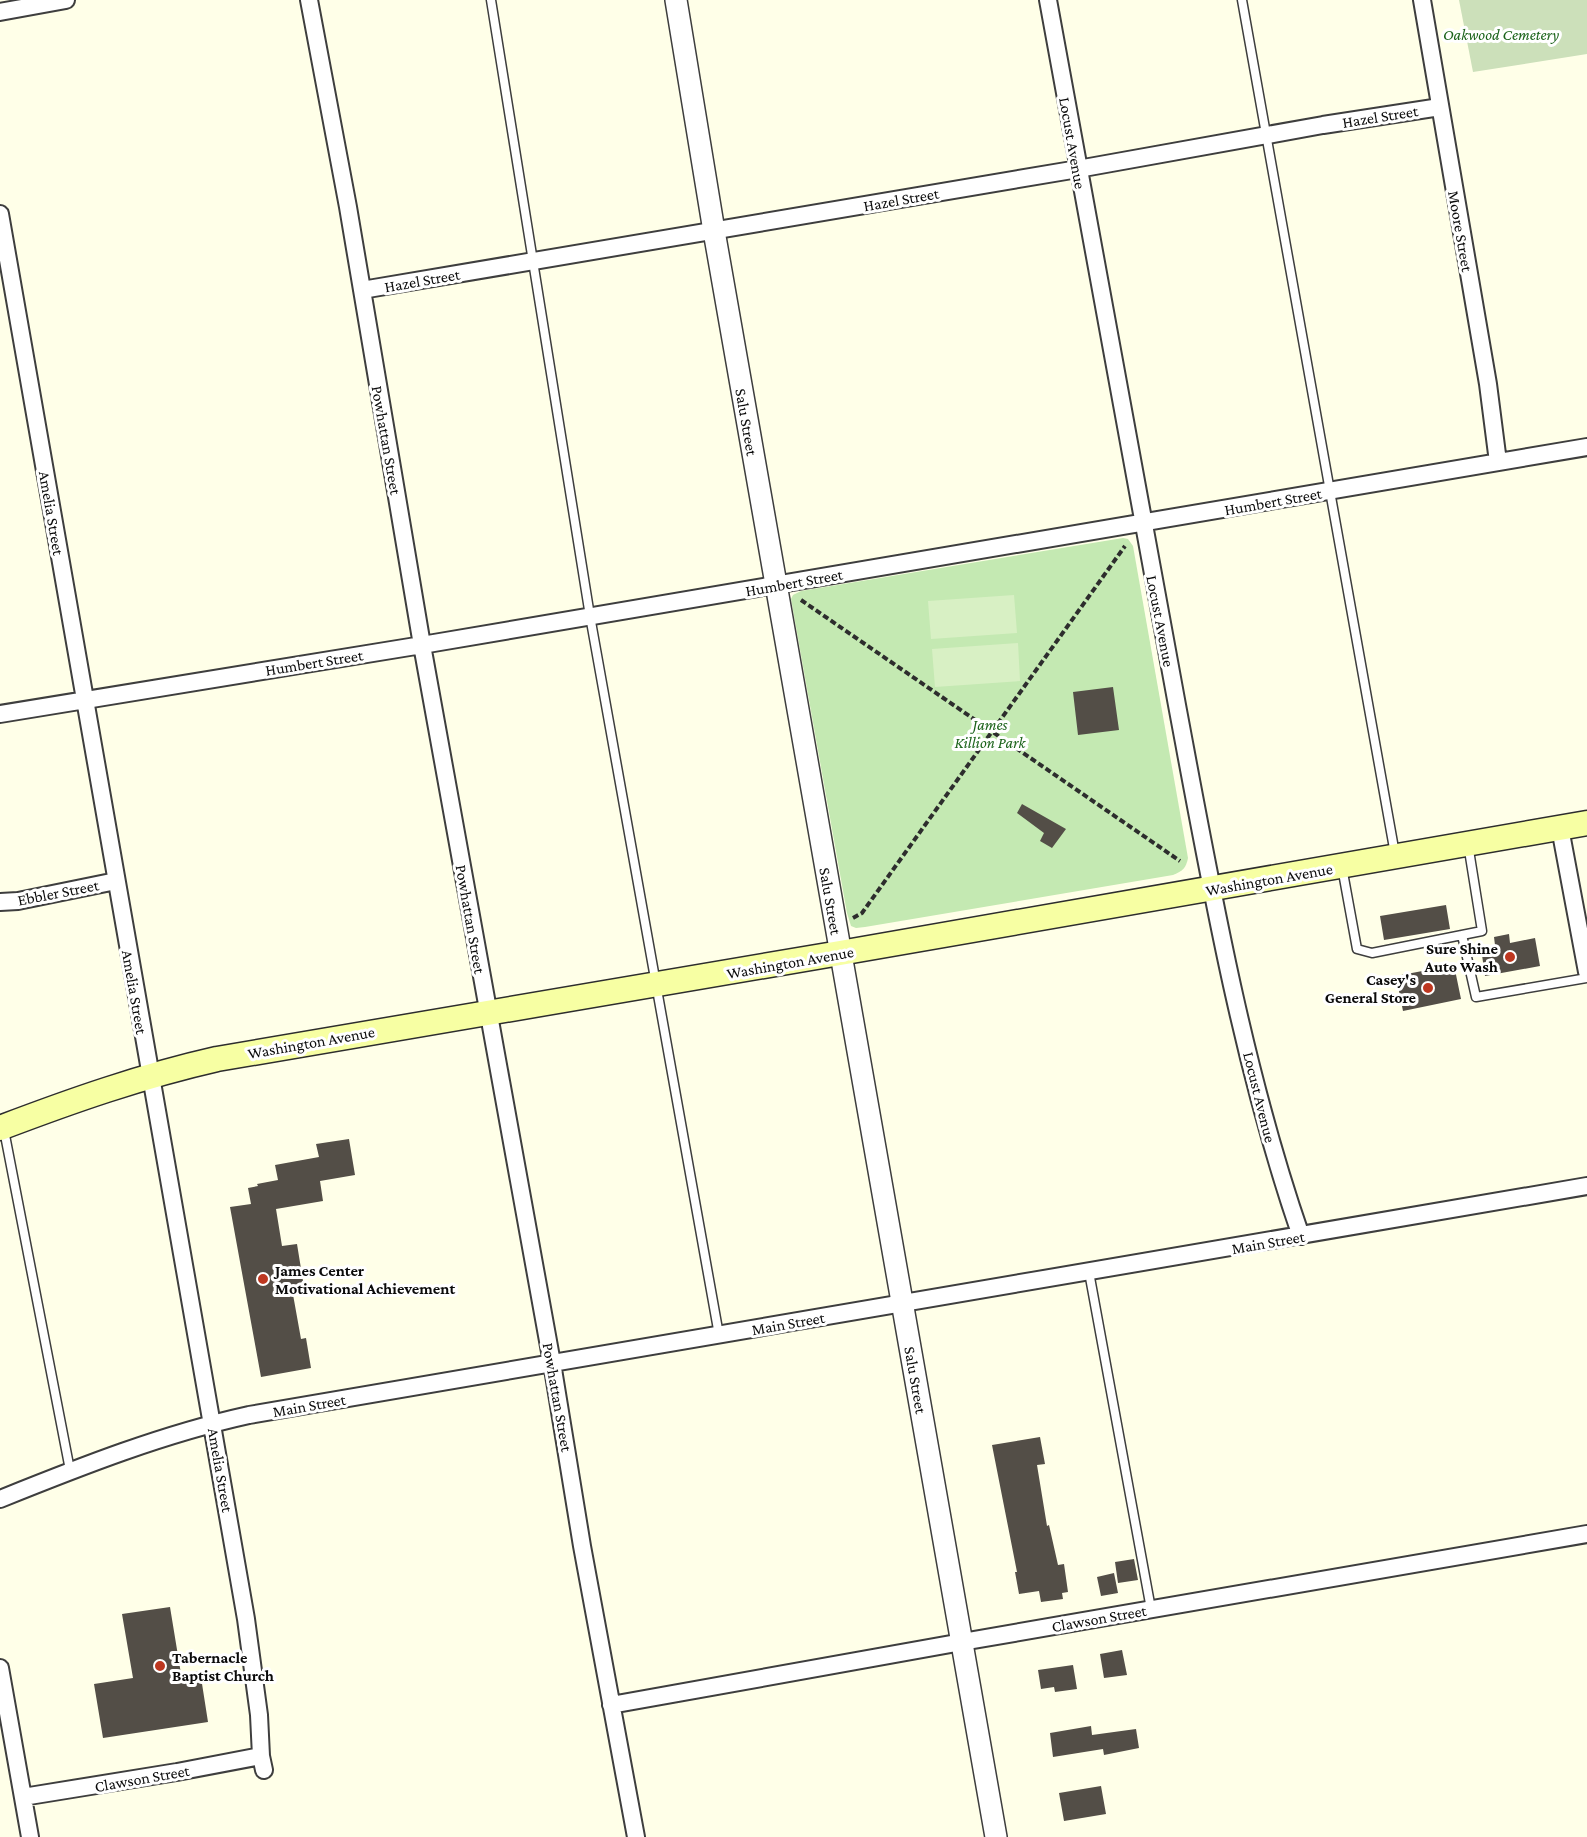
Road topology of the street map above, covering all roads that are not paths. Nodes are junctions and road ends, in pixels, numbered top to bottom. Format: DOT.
graph roads {
  1 [pos="66,0"];
  2 [pos="309,0"];
  3 [pos="491,0"];
  4 [pos="676,0"];
  5 [pos="1048,0"];
  6 [pos="1242,0"];
  7 [pos="1422,0"];
  8 [pos="0,12"];
  9 [pos="1440,107"];
  10 [pos="1266,135"];
  11 [pos="1078,170"];
  12 [pos="0,214"];
  13 [pos="714,231"];
  14 [pos="532,261"];
  15 [pos="362,290"];
  16 [pos="1587,447"];
  17 [pos="1498,462"];
  18 [pos="1330,491"];
  19 [pos="1142,523"];
  20 [pos="776,585"];
  21 [pos="590,616"];
  22 [pos="422,645"];
  23 [pos="85,700"];
  24 [pos="0,714"];
  25 [pos="1587,823"];
  26 [pos="1560,828"];
  27 [pos="1468,844"];
  28 [pos="1396,857"];
  29 [pos="1342,867"];
  30 [pos="116,881"];
  31 [pos="1212,889"];
  32 [pos="0,902"];
  33 [pos="1462,935"];
  34 [pos="840,953"];
  35 [pos="1587,972"];
  36 [pos="1587,978"];
  37 [pos="657,984"];
  38 [pos="488,1013"];
  39 [pos="150,1076"];
  40 [pos="2,1127"];
  41 [pos="1587,1186"];
  42 [pos="1301,1236"];
  43 [pos="1089,1272"];
  44 [pos="903,1304"];
  45 [pos="719,1335"];
  46 [pos="552,1363"];
  47 [pos="213,1423"];
  48 [pos="70,1470"];
  49 [pos="0,1499"];
  50 [pos="1587,1534"];
  51 [pos="1151,1609"];
  52 [pos="962,1642"];
  53 [pos="0,1668"];
  54 [pos="611,1705"];
  55 [pos="262,1763"];
  56 [pos="23,1797"];
  57 [pos="30,1837"];
  58 [pos="636,1837"];
  59 [pos="996,1837"];
  1 -- 8 [label="street"];
  2 -- 15 [label="street, Powhattan Street"];
  3 -- 14 [label="lane"];
  4 -- 13 [label="street, Salu Street"];
  5 -- 11 [label="street, Locust Avenue"];
  6 -- 10 [label="lane"];
  7 -- 9 [label="street, Moore Street"];
  9 -- 10 [label="street, Hazel Street"];
  9 -- 17 [label="street, Moore Street"];
  10 -- 11 [label="street, Hazel Street"];
  10 -- 18 [label="lane"];
  11 -- 13 [label="street, Hazel Street"];
  11 -- 19 [label="street, Locust Avenue"];
  12 -- 23 [label="street, Amelia Street"];
  13 -- 14 [label="street, Hazel Street"];
  13 -- 20 [label="street, Salu Street"];
  14 -- 15 [label="street, Hazel Street"];
  14 -- 21 [label="lane"];
  15 -- 22 [label="street, Powhattan Street"];
  16 -- 17 [label="street, Humbert Street"];
  17 -- 18 [label="street, Humbert Street"];
  18 -- 19 [label="street, Humbert Street"];
  18 -- 28 [label="lane"];
  19 -- 20 [label="street, Humbert Street"];
  19 -- 31 [label="street, Locust Avenue"];
  20 -- 21 [label="street, Humbert Street"];
  20 -- 34 [label="street, Salu Street"];
  21 -- 22 [label="street, Humbert Street"];
  21 -- 37 [label="lane"];
  22 -- 23 [label="street, Humbert Street"];
  22 -- 38 [label="street, Powhattan Street"];
  23 -- 24 [label="street, Humbert Street"];
  23 -- 30 [label="street, Amelia Street"];
  25 -- 26 [label="main road, Washington Avenue"];
  26 -- 27 [label="main road, Washington Avenue"];
  26 -- 35 [label="street"];
  27 -- 28 [label="main road, Washington Avenue"];
  27 -- 33 [label="lane"];
  28 -- 29 [label="main road, Washington Avenue"];
  29 -- 31 [label="main road, Washington Avenue"];
  29 -- 33 [label="lane"];
  30 -- 32 [label="street, Ebbler Street"];
  30 -- 39 [label="street, Amelia Street"];
  31 -- 34 [label="main road, Washington Avenue"];
  31 -- 42 [label="street, Locust Avenue"];
  33 -- 36 [label="lane"];
  34 -- 37 [label="main road, Washington Avenue"];
  34 -- 44 [label="street, Salu Street"];
  37 -- 38 [label="main road, Washington Avenue"];
  37 -- 45 [label="lane"];
  38 -- 39 [label="main road, Washington Avenue"];
  38 -- 46 [label="street, Powhattan Street"];
  39 -- 40 [label="main road, Washington Avenue"];
  39 -- 47 [label="street, Amelia Street"];
  40 -- 48 [label="lane"];
  41 -- 42 [label="street, Main Street"];
  42 -- 43 [label="street, Main Street"];
  43 -- 44 [label="street, Main Street"];
  43 -- 51 [label="lane"];
  44 -- 45 [label="street, Main Street"];
  44 -- 52 [label="street, Salu Street"];
  45 -- 46 [label="street, Main Street"];
  46 -- 47 [label="street, Main Street"];
  46 -- 54 [label="street, Powhattan Street"];
  47 -- 48 [label="street, Main Street"];
  47 -- 55 [label="street, Amelia Street"];
  48 -- 49 [label="street, Main Street"];
  50 -- 51 [label="street, Clawson Street"];
  51 -- 52 [label="street, Clawson Street"];
  52 -- 54 [label="street, Clawson Street"];
  52 -- 59 [label="street, Salu Street"];
  53 -- 56 [label="street"];
  54 -- 58 [label="street, Powhattan Street"];
  55 -- 56 [label="street, Clawson Street"];
  56 -- 57 [label="street"];
}
